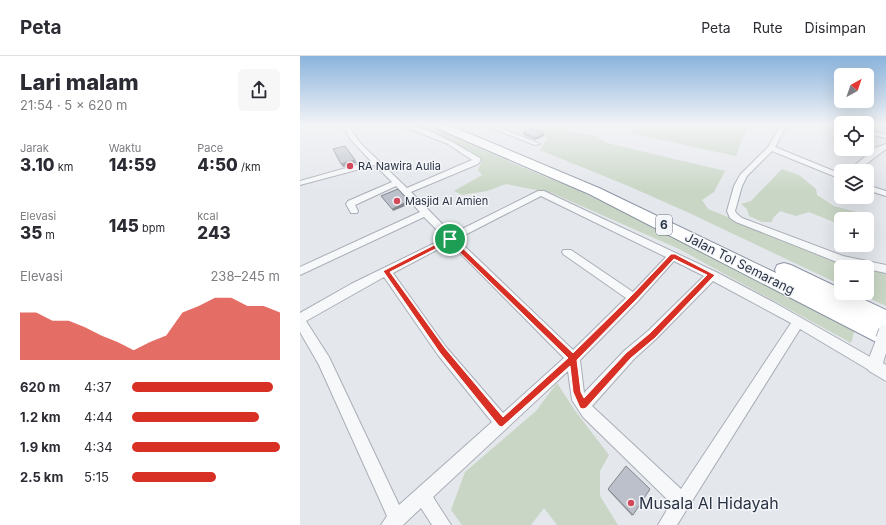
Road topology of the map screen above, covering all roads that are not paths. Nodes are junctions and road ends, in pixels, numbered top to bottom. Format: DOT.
graph roads {
  1 [pos="361,147"];
  2 [pos="457,147"];
  3 [pos="490,147"];
  4 [pos="512,147"];
  5 [pos="884,147"];
  6 [pos="771,148"];
  7 [pos="377,162"];
  8 [pos="861,164"];
  9 [pos="834,174"];
  10 [pos="395,181"];
  11 [pos="300,184"];
  12 [pos="874,189"];
  13 [pos="405,192"];
  14 [pos="885,192"];
  15 [pos="352,194"];
  16 [pos="354,211"];
  17 [pos="425,213"];
  18 [pos="450,239"];
  19 [pos="567,252"];
  20 [pos="673,256"];
  21 [pos="886,269"];
  22 [pos="300,270"];
  23 [pos="386,271"];
  24 [pos="712,275"];
  25 [pos="634,298"];
  26 [pos="300,320"];
  27 [pos="798,322"];
  28 [pos="885,329"];
  29 [pos="573,358"];
  30 [pos="880,370"];
  31 [pos="583,405"];
  32 [pos="502,423"];
  33 [pos="422,496"];
  34 [pos="682,502"];
  35 [pos="393,522"];
  36 [pos="442,525"];
  37 [pos="668,525"];
  1 -- 7 [label="street"];
  2 -- 13 [label="street"];
  3 -- 28 [label="highway, Jalan Tol Semarang / 6"];
  4 -- 28 [label="highway, Jalan Tol Semarang / 6"];
  5 -- 8 [label="street"];
  6 -- 9 [label="street"];
  6 -- 21 [label="street"];
  7 -- 10 [label="street"];
  7 -- 11 [label="street"];
  10 -- 13 [label="street"];
  10 -- 15 [label="street"];
  10 -- 16 [label="street"];
  12 -- 14 [label="street"];
  13 -- 17 [label="street"];
  17 -- 18 [label="street"];
  17 -- 22 [label="street"];
  18 -- 20 [label="street"];
  18 -- 23 [label="street"];
  18 -- 29 [label="street"];
  19 -- 25 [label="street"];
  20 -- 24 [label="street"];
  20 -- 25 [label="street"];
  23 -- 26 [label="street"];
  23 -- 32 [label="street"];
  24 -- 27 [label="street"];
  24 -- 31 [label="street"];
  25 -- 29 [label="street"];
  26 -- 35 [label="street"];
  27 -- 30 [label="street"];
  27 -- 34 [label="street"];
  28 -- 30 [label="street"];
  29 -- 31 [label="street"];
  29 -- 32 [label="street"];
  31 -- 34 [label="street"];
  32 -- 33 [label="street"];
  33 -- 35 [label="street"];
  33 -- 36 [label="street"];
  34 -- 37 [label="street"];
}
